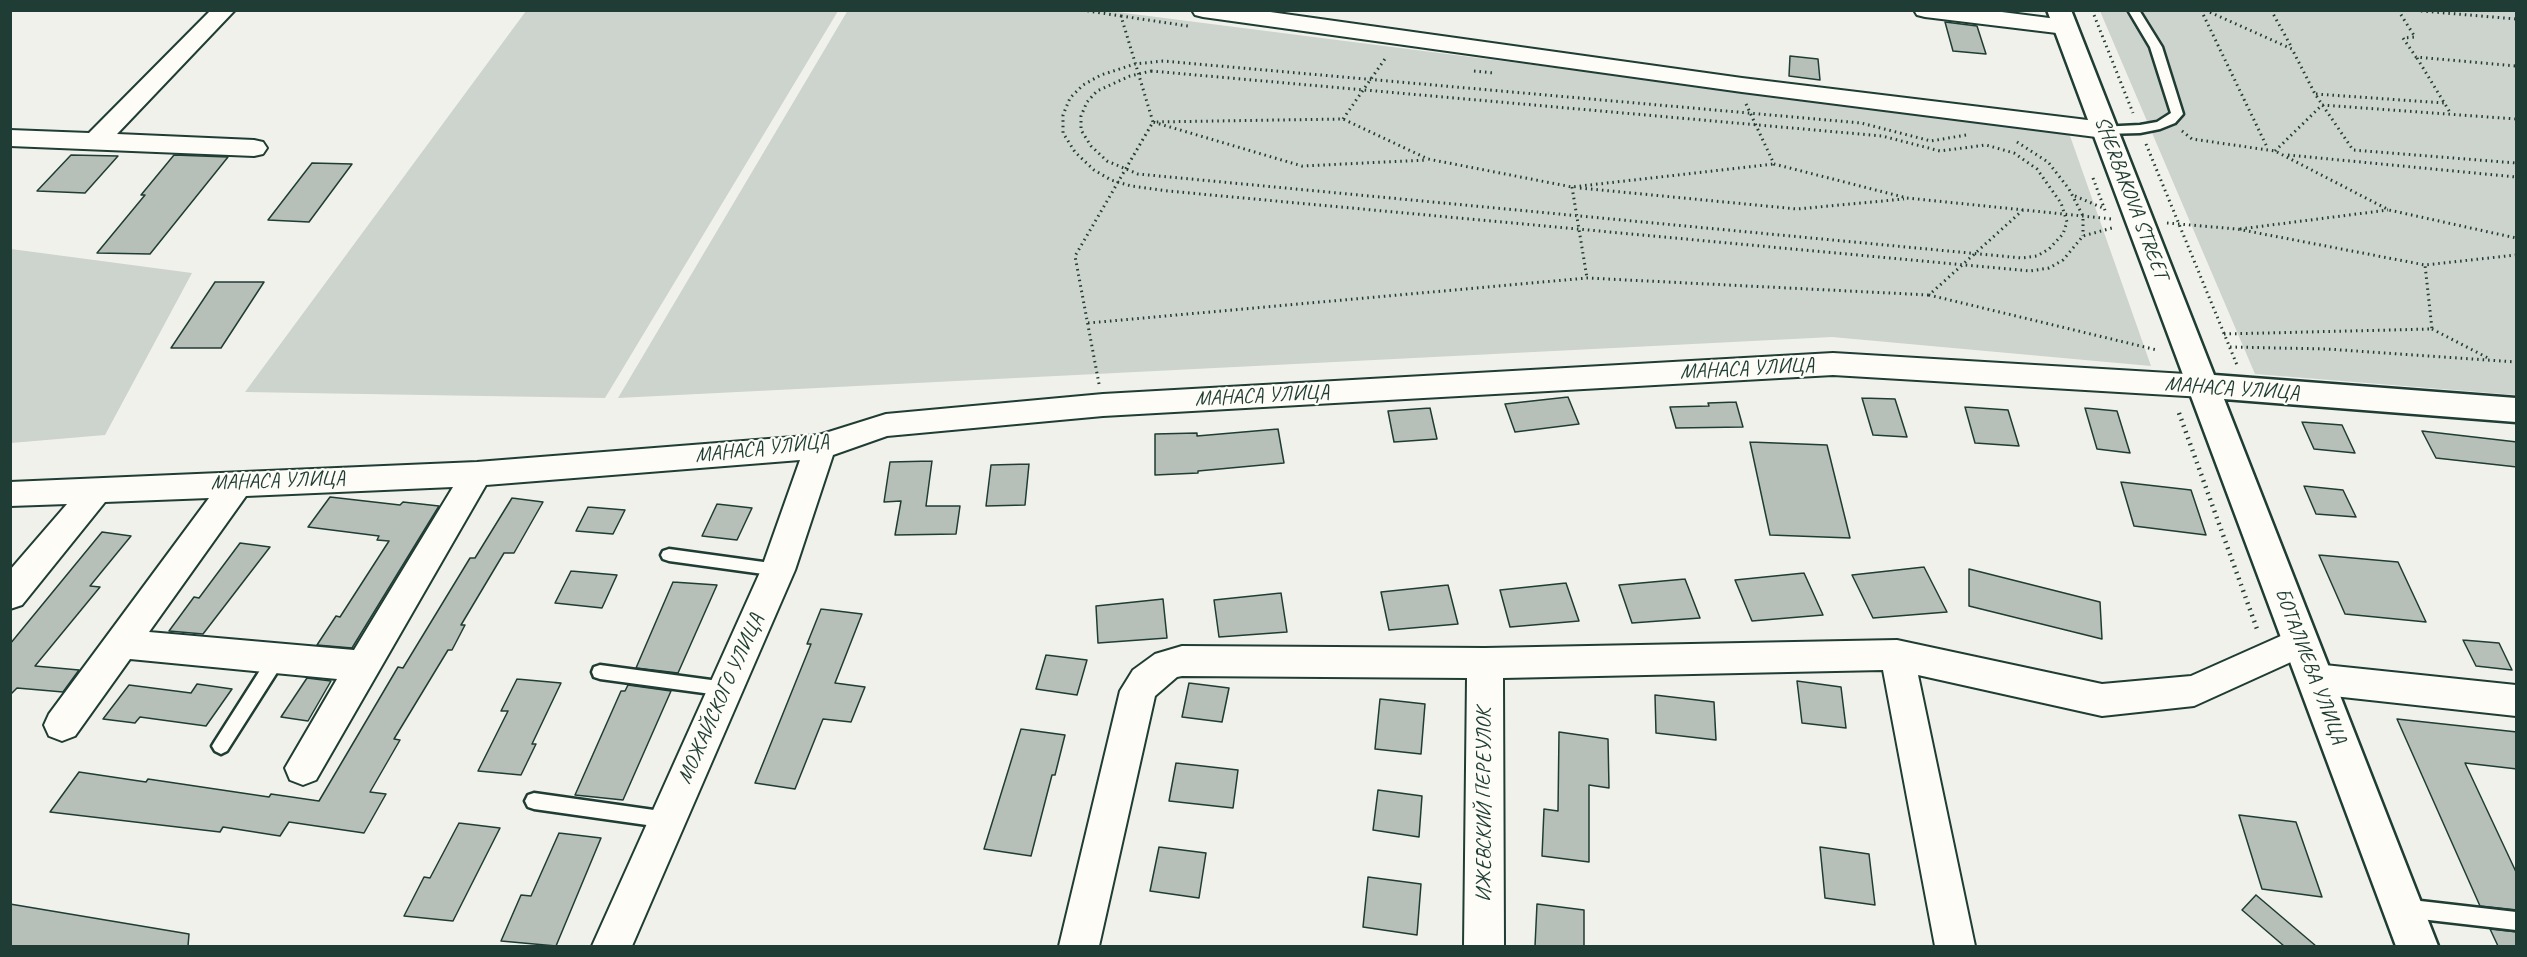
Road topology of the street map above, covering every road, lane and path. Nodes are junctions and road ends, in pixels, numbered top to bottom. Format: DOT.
graph roads {
  1 [pos="224,10"];
  2 [pos="1082,10"];
  3 [pos="1203,10"];
  4 [pos="1925,10"];
  5 [pos="2092,10"];
  6 [pos="2133,10"];
  7 [pos="2203,10"];
  8 [pos="2271,10"];
  9 [pos="2398,10"];
  10 [pos="2410,10"];
  11 [pos="2062,19"];
  12 [pos="2517,19"];
  13 [pos="2292,49"];
  14 [pos="1388,55"];
  15 [pos="2416,57"];
  16 [pos="1135,64"];
  17 [pos="2517,66"];
  18 [pos="1138,74"];
  19 [pos="1371,79"];
  20 [pos="1364,89"];
  21 [pos="2315,94"];
  22 [pos="1755,102"];
  23 [pos="2444,104"];
  24 [pos="2322,105"];
  25 [pos="1750,113"];
  26 [pos="2451,114"];
  27 [pos="1343,119"];
  28 [pos="2517,119"];
  29 [pos="2171,120"];
  30 [pos="1153,122"];
  31 [pos="1755,124"];
  32 [pos="2140,129"];
  33 [pos="2104,130"];
  34 [pos="1971,134"];
  35 [pos="10,138"];
  36 [pos="2012,140"];
  37 [pos="96,141"];
  38 [pos="254,148"];
  39 [pos="2268,148"];
  40 [pos="2275,151"];
  41 [pos="2284,154"];
  42 [pos="1428,159"];
  43 [pos="2517,163"];
  44 [pos="1774,164"];
  45 [pos="1125,170"];
  46 [pos="2517,177"];
  47 [pos="1118,182"];
  48 [pos="1572,187"];
  49 [pos="2072,194"];
  50 [pos="1907,198"];
  51 [pos="2104,209"];
  52 [pos="2024,210"];
  53 [pos="2389,210"];
  54 [pos="2066,214"];
  55 [pos="1577,216"];
  56 [pos="2084,216"];
  57 [pos="2115,219"];
  58 [pos="2179,224"];
  59 [pos="2112,228"];
  60 [pos="1579,229"];
  61 [pos="2237,229"];
  62 [pos="2083,236"];
  63 [pos="2517,238"];
  64 [pos="1976,253"];
  65 [pos="2517,255"];
  66 [pos="1963,264"];
  67 [pos="2425,265"];
  68 [pos="1587,278"];
  69 [pos="1929,295"];
  70 [pos="1088,323"];
  71 [pos="2432,329"];
  72 [pos="2224,334"];
  73 [pos="2229,347"];
  74 [pos="2157,350"];
  75 [pos="2493,360"];
  76 [pos="2517,362"];
  77 [pos="2238,369"];
  78 [pos="2203,386"];
  79 [pos="1103,405"];
  80 [pos="2517,410"];
  81 [pos="2179,413"];
  82 [pos="820,447"];
  83 [pos="477,474"];
  84 [pos="238,483"];
  85 [pos="98,489"];
  86 [pos="10,494"];
  87 [pos="669,555"];
  88 [pos="778,570"];
  89 [pos="10,594"];
  90 [pos="2257,629"];
  91 [pos="2301,642"];
  92 [pos="121,644"];
  93 [pos="1897,656"];
  94 [pos="278,658"];
  95 [pos="1485,663"];
  96 [pos="363,666"];
  97 [pos="600,672"];
  98 [pos="2315,679"];
  99 [pos="726,689"];
  100 [pos="2517,701"];
  101 [pos="62,725"];
  102 [pos="221,746"];
  103 [pos="303,768"];
  104 [pos="534,801"];
  105 [pos="668,820"];
  106 [pos="2402,908"];
  107 [pos="2517,921"];
  108 [pos="612,946"];
  109 [pos="1079,946"];
  110 [pos="1484,946"];
  111 [pos="1955,946"];
  112 [pos="2417,946"];
  1 -- 37 [label="street"];
  2 -- 16 [label="path"];
  3 -- 33 [label="street"];
  4 -- 11 [label="street"];
  5 -- 32 [label="path"];
  6 -- 29 [label="lane"];
  7 -- 13 [label="path"];
  7 -- 39 [label="path"];
  8 -- 13 [label="path"];
  9 -- 15 [label="path"];
  10 -- 12 [label="path"];
  11 -- 33 [label="street, SHERBAKOVA STREET"];
  13 -- 21 [label="path"];
  14 -- 19 [label="path"];
  15 -- 17 [label="path"];
  15 -- 23 [label="path"];
  16 -- 18 [label="path"];
  16 -- 19 [label="path"];
  16 -- 47 [label="path"];
  18 -- 20 [label="path"];
  18 -- 30 [label="path"];
  18 -- 45 [label="path"];
  19 -- 20 [label="path"];
  19 -- 25 [label="path"];
  20 -- 27 [label="path"];
  20 -- 31 [label="path"];
  21 -- 23 [label="path"];
  21 -- 24 [label="path"];
  22 -- 25 [label="path"];
  23 -- 26 [label="path"];
  24 -- 26 [label="path"];
  24 -- 40 [label="path"];
  24 -- 43 [label="path"];
  25 -- 31 [label="path"];
  25 -- 34 [label="path"];
  26 -- 28 [label="path"];
  27 -- 30 [label="path"];
  27 -- 42 [label="path"];
  29 -- 32 [label="lane"];
  29 -- 39 [label="path"];
  30 -- 42 [label="path"];
  30 -- 45 [label="path"];
  31 -- 44 [label="path"];
  31 -- 54 [label="path"];
  32 -- 33 [label="lane"];
  32 -- 58 [label="path"];
  33 -- 78 [label="street, SHERBAKOVA STREET"];
  35 -- 37 [label="street"];
  36 -- 49 [label="path"];
  37 -- 38 [label="street"];
  39 -- 40 [label="path"];
  40 -- 41 [label="path"];
  41 -- 46 [label="path"];
  41 -- 53 [label="path"];
  42 -- 48 [label="path"];
  44 -- 48 [label="path"];
  44 -- 50 [label="path"];
  45 -- 47 [label="path"];
  45 -- 55 [label="path"];
  47 -- 60 [label="path"];
  47 -- 70 [label="path"];
  48 -- 50 [label="path"];
  48 -- 55 [label="path"];
  49 -- 51 [label="path"];
  49 -- 56 [label="path"];
  50 -- 52 [label="path"];
  52 -- 54 [label="path"];
  52 -- 64 [label="path"];
  53 -- 61 [label="path"];
  53 -- 63 [label="path"];
  54 -- 56 [label="path"];
  54 -- 64 [label="path"];
  55 -- 60 [label="path"];
  55 -- 64 [label="path"];
  56 -- 57 [label="path"];
  56 -- 62 [label="path"];
  58 -- 61 [label="path"];
  58 -- 72 [label="path"];
  59 -- 62 [label="path"];
  60 -- 66 [label="path"];
  60 -- 68 [label="path"];
  61 -- 67 [label="path"];
  62 -- 66 [label="path"];
  64 -- 66 [label="path"];
  65 -- 67 [label="path"];
  66 -- 69 [label="path"];
  67 -- 71 [label="path"];
  68 -- 69 [label="path"];
  68 -- 70 [label="path"];
  69 -- 74 [label="path"];
  70 -- 79 [label="path"];
  71 -- 72 [label="path"];
  71 -- 75 [label="path"];
  72 -- 73 [label="path"];
  73 -- 75 [label="path"];
  73 -- 77 [label="path"];
  75 -- 76 [label="path"];
  78 -- 79 [label="street, МАНАСА УЛИЦА"];
  78 -- 80 [label="street, МАНАСА УЛИЦА"];
  78 -- 91 [label="street, БОТАЛИЕВА УЛИЦА"];
  79 -- 82 [label="street, МАНАСА УЛИЦА"];
  81 -- 90 [label="path"];
  82 -- 83 [label="street, МАНАСА УЛИЦА"];
  82 -- 88 [label="street, МОЖАЙСКОГО УЛИЦА"];
  83 -- 84 [label="street, МАНАСА УЛИЦА"];
  83 -- 96 [label="street"];
  84 -- 85 [label="street, МАНАСА УЛИЦА"];
  84 -- 92 [label="street"];
  85 -- 86 [label="street, МАНАСА УЛИЦА"];
  85 -- 89 [label="street"];
  87 -- 88 [label="lane"];
  88 -- 99 [label="street, МОЖАЙСКОГО УЛИЦА"];
  91 -- 93 [label="street"];
  91 -- 98 [label="street, БОТАЛИЕВА УЛИЦА"];
  92 -- 94 [label="street"];
  92 -- 101 [label="street"];
  93 -- 95 [label="street"];
  93 -- 111 [label="street"];
  94 -- 96 [label="street"];
  94 -- 102 [label="lane"];
  95 -- 109 [label="street"];
  95 -- 110 [label="street, ИЖЕВСКИЙ ПЕРЕУЛОК"];
  96 -- 103 [label="street"];
  97 -- 99 [label="lane"];
  98 -- 100 [label="street"];
  98 -- 106 [label="street, БОТАЛИЕВА УЛИЦА"];
  99 -- 105 [label="street, МОЖАЙСКОГО УЛИЦА"];
  104 -- 105 [label="lane"];
  105 -- 108 [label="street, МОЖАЙСКОГО УЛИЦА"];
  106 -- 107 [label="lane"];
  106 -- 112 [label="street, БОТАЛИЕВА УЛИЦА"];
}
